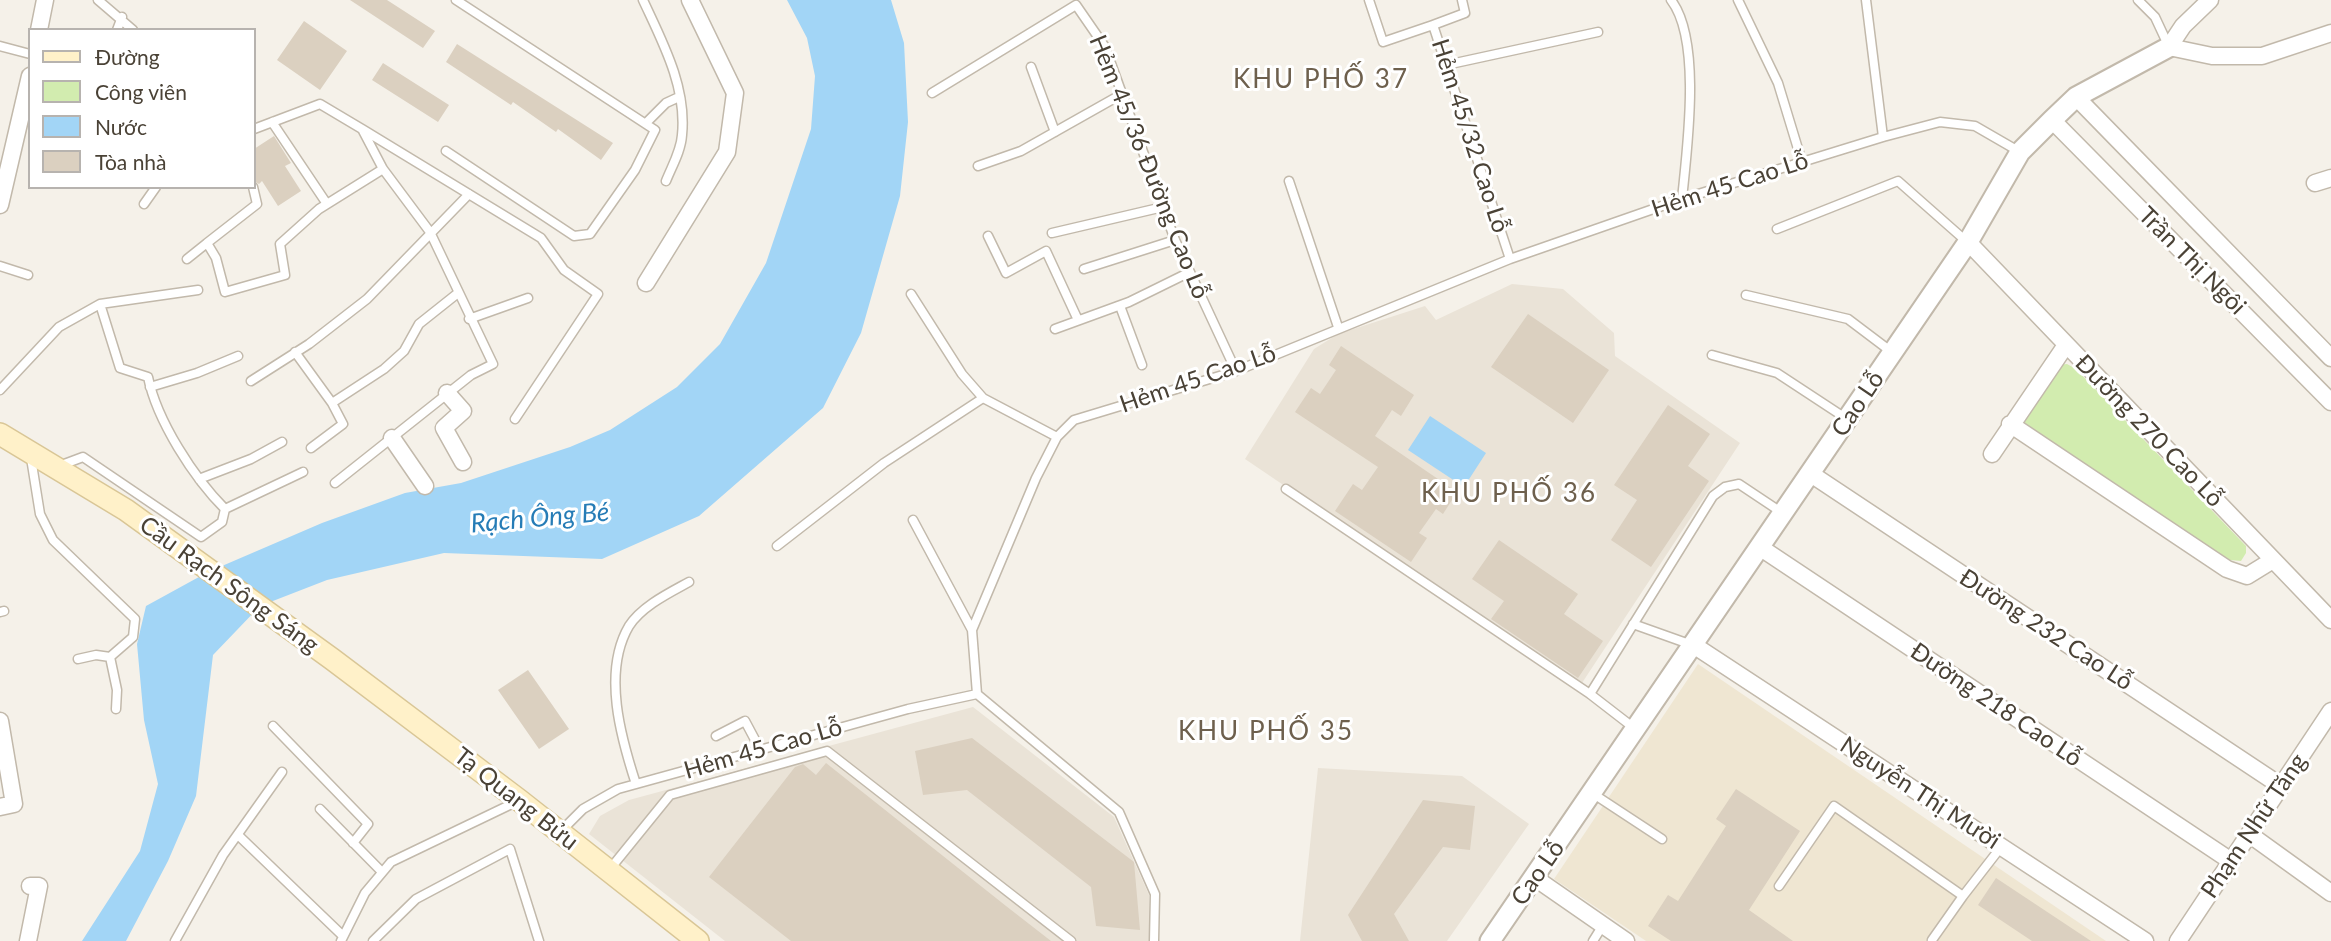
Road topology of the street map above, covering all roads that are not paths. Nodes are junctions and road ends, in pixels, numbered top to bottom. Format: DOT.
graph roads {
  1 [pos="45,0"];
  2 [pos="98,0"];
  3 [pos="456,0"];
  4 [pos="643,0"];
  5 [pos="690,0"];
  6 [pos="1369,0"];
  7 [pos="1462,0"];
  8 [pos="1671,0"];
  9 [pos="1738,0"];
  10 [pos="1866,0"];
  11 [pos="2138,0"];
  12 [pos="2210,0"];
  13 [pos="122,18"];
  14 [pos="1433,25"];
  15 [pos="39,28"];
  16 [pos="118,28"];
  17 [pos="131,28"];
  18 [pos="1598,32"];
  19 [pos="2331,33"];
  20 [pos="0,46"];
  21 [pos="2169,47"];
  22 [pos="28,53"];
  23 [pos="1446,65"];
  24 [pos="1031,67"];
  25 [pos="28,85"];
  26 [pos="932,93"];
  27 [pos="1122,94"];
  28 [pos="680,97"];
  29 [pos="2076,97"];
  30 [pos="2052,120"];
  31 [pos="272,122"];
  32 [pos="646,124"];
  33 [pos="256,128"];
  34 [pos="362,129"];
  35 [pos="1055,132"];
  36 [pos="1883,137"];
  37 [pos="446,151"];
  38 [pos="2020,152"];
  39 [pos="1801,162"];
  40 [pos="978,166"];
  41 [pos="383,169"];
  42 [pos="666,181"];
  43 [pos="1289,181"];
  44 [pos="155,189"];
  45 [pos="253,189"];
  46 [pos="468,194"];
  47 [pos="1682,198"];
  48 [pos="144,204"];
  49 [pos="327,204"];
  50 [pos="0,205"];
  51 [pos="1163,206"];
  52 [pos="1777,229"];
  53 [pos="430,232"];
  54 [pos="1052,233"];
  55 [pos="988,236"];
  56 [pos="1175,240"];
  57 [pos="1968,242"];
  58 [pos="207,243"];
  59 [pos="187,259"];
  60 [pos="1510,259"];
  61 [pos="0,266"];
  62 [pos="1084,269"];
  63 [pos="1190,272"];
  64 [pos="28,275"];
  65 [pos="646,283"];
  66 [pos="198,290"];
  67 [pos="458,293"];
  68 [pos="911,294"];
  69 [pos="1746,295"];
  70 [pos="528,298"];
  71 [pos="100,304"];
  72 [pos="1120,306"];
  73 [pos="469,319"];
  74 [pos="1078,320"];
  75 [pos="1338,327"];
  76 [pos="1055,329"];
  77 [pos="2066,345"];
  78 [pos="295,352"];
  79 [pos="1893,352"];
  80 [pos="238,355"];
  81 [pos="1712,355"];
  82 [pos="2331,358"];
  83 [pos="1142,365"];
  84 [pos="1236,371"];
  85 [pos="251,381"];
  86 [pos="150,387"];
  87 [pos="0,390"];
  88 [pos="447,393"];
  89 [pos="983,398"];
  90 [pos="2331,402"];
  91 [pos="332,403"];
  92 [pos="515,419"];
  93 [pos="1847,419"];
  94 [pos="2010,424"];
  95 [pos="0,434"];
  96 [pos="1057,437"];
  97 [pos="392,438"];
  98 [pos="282,442"];
  99 [pos="311,448"];
  100 [pos="30,452"];
  101 [pos="1992,454"];
  102 [pos="463,462"];
  103 [pos="55,467"];
  104 [pos="303,472"];
  105 [pos="1811,474"];
  106 [pos="199,479"];
  107 [pos="335,483"];
  108 [pos="425,486"];
  109 [pos="1286,489"];
  110 [pos="225,509"];
  111 [pos="1784,514"];
  112 [pos="913,520"];
  113 [pos="777,546"];
  114 [pos="1761,548"];
  115 [pos="2273,560"];
  116 [pos="690,582"];
  117 [pos="2331,620"];
  118 [pos="1633,624"];
  119 [pos="972,630"];
  120 [pos="1695,646"];
  121 [pos="110,657"];
  122 [pos="78,659"];
  123 [pos="332,659"];
  124 [pos="977,694"];
  125 [pos="1590,694"];
  126 [pos="116,709"];
  127 [pos="2331,711"];
  128 [pos="1,721"];
  129 [pos="273,726"];
  130 [pos="1636,730"];
  131 [pos="716,736"];
  132 [pos="761,751"];
  133 [pos="282,772"];
  134 [pos="636,784"];
  135 [pos="2281,786"];
  136 [pos="1592,793"];
  137 [pos="519,800"];
  138 [pos="0,807"];
  139 [pos="320,809"];
  140 [pos="560,832"];
  141 [pos="2249,834"];
  142 [pos="239,836"];
  143 [pos="1662,839"];
  144 [pos="354,843"];
  145 [pos="2001,847"];
  146 [pos="2231,862"];
  147 [pos="608,870"];
  148 [pos="382,872"];
  149 [pos="1535,878"];
  150 [pos="30,886"];
  151 [pos="1779,886"];
  152 [pos="2331,893"];
  153 [pos="1963,897"];
  154 [pos="1603,925"];
  155 [pos="342,939"];
  156 [pos="1932,940"];
  157 [pos="29,941"];
  158 [pos="175,941"];
  159 [pos="373,941"];
  160 [pos="540,941"];
  161 [pos="698,941"];
  162 [pos="1071,941"];
  163 [pos="1154,941"];
  164 [pos="1490,941"];
  165 [pos="1593,941"];
  166 [pos="1626,941"];
  167 [pos="2145,941"];
  168 [pos="2178,941"];
  1 -- 15 [label="street"];
  2 -- 13 [label="lane"];
  3 -- 32 [label="lane"];
  4 -- 28 [label="lane"];
  5 -- 65 [label="street"];
  6 -- 14 [label="lane, Hẻm 45/32 Cao Lỗ"];
  7 -- 14 [label="lane"];
  8 -- 47 [label="lane"];
  9 -- 39 [label="lane"];
  10 -- 36 [label="lane"];
  11 -- 21 [label="lane"];
  12 -- 21 [label="street"];
  13 -- 16 [label="lane"];
  13 -- 17 [label="lane"];
  14 -- 23 [label="lane, Hẻm 45/32 Cao Lỗ"];
  18 -- 23 [label="lane"];
  19 -- 21 [label="street"];
  20 -- 22 [label="lane"];
  21 -- 29 [label="street, Cao Lỗ"];
  23 -- 60 [label="lane, Hẻm 45/32 Cao Lỗ"];
  24 -- 35 [label="lane"];
  25 -- 50 [label="street"];
  26 -- 27 [label="lane, Hẻm 45/36 Đường Cao Lỗ"];
  27 -- 35 [label="lane"];
  27 -- 51 [label="lane, Hẻm 45/36 Đường Cao Lỗ"];
  28 -- 32 [label="lane"];
  28 -- 42 [label="lane"];
  29 -- 30 [label="street, Cao Lỗ"];
  29 -- 82 [label="street, Trần Thị Ngôi"];
  30 -- 38 [label="street, Cao Lỗ"];
  30 -- 90 [label="street, Trần Thị Ngôi"];
  31 -- 33 [label="lane"];
  31 -- 34 [label="lane"];
  31 -- 49 [label="lane"];
  32 -- 37 [label="lane"];
  34 -- 41 [label="lane"];
  34 -- 46 [label="lane"];
  35 -- 40 [label="lane"];
  36 -- 38 [label="lane, Hẻm 45 Cao Lỗ"];
  36 -- 39 [label="lane, Hẻm 45 Cao Lỗ"];
  38 -- 57 [label="street, Cao Lỗ"];
  39 -- 47 [label="lane, Hẻm 45 Cao Lỗ"];
  41 -- 49 [label="lane"];
  41 -- 53 [label="lane"];
  43 -- 75 [label="lane"];
  44 -- 48 [label="lane"];
  45 -- 58 [label="lane"];
  46 -- 53 [label="lane"];
  46 -- 92 [label="lane"];
  47 -- 60 [label="lane, Hẻm 45 Cao Lỗ"];
  49 -- 58 [label="lane"];
  51 -- 54 [label="lane"];
  51 -- 56 [label="lane, Hẻm 45/36 Đường Cao Lỗ"];
  52 -- 57 [label="lane"];
  53 -- 67 [label="lane"];
  53 -- 78 [label="lane"];
  55 -- 74 [label="lane"];
  56 -- 62 [label="lane"];
  56 -- 63 [label="lane, Hẻm 45/36 Đường Cao Lỗ"];
  57 -- 77 [label="street, Đường 270 Cao Lỗ"];
  57 -- 79 [label="street, Cao Lỗ"];
  58 -- 59 [label="lane"];
  60 -- 75 [label="lane, Hẻm 45 Cao Lỗ"];
  61 -- 64 [label="lane"];
  63 -- 72 [label="lane"];
  63 -- 84 [label="lane, Hẻm 45/36 Đường Cao Lỗ"];
  66 -- 71 [label="lane"];
  67 -- 73 [label="lane"];
  67 -- 91 [label="lane"];
  68 -- 89 [label="lane"];
  69 -- 79 [label="lane"];
  70 -- 73 [label="lane"];
  71 -- 86 [label="lane"];
  71 -- 87 [label="lane"];
  72 -- 74 [label="lane"];
  72 -- 83 [label="lane"];
  73 -- 88 [label="lane"];
  74 -- 76 [label="lane"];
  75 -- 84 [label="lane, Hẻm 45 Cao Lỗ"];
  77 -- 94 [label="street"];
  77 -- 115 [label="street, Đường 270 Cao Lỗ"];
  78 -- 85 [label="lane"];
  78 -- 91 [label="lane"];
  79 -- 93 [label="street, Cao Lỗ"];
  80 -- 86 [label="lane"];
  81 -- 93 [label="lane"];
  84 -- 96 [label="lane, Hẻm 45 Cao Lỗ"];
  86 -- 106 [label="lane"];
  88 -- 97 [label="lane"];
  88 -- 102 [label="street"];
  89 -- 96 [label="lane"];
  89 -- 113 [label="lane"];
  91 -- 99 [label="lane"];
  93 -- 105 [label="street, Cao Lỗ"];
  94 -- 101 [label="street"];
  94 -- 115 [label="street"];
  95 -- 100 [label="main road"];
  96 -- 119 [label="lane, Hẻm 45 Cao Lỗ"];
  97 -- 107 [label="lane"];
  97 -- 108 [label="street"];
  98 -- 106 [label="lane"];
  100 -- 103 [label="main road"];
  100 -- 121 [label="lane"];
  103 -- 110 [label="lane"];
  103 -- 123 [label="main road, Cầu Rạch Sông Sáng"];
  104 -- 110 [label="lane"];
  105 -- 111 [label="street, Cao Lỗ"];
  105 -- 135 [label="street, Đường 232 Cao Lỗ"];
  106 -- 110 [label="lane"];
  109 -- 125 [label="lane"];
  111 -- 114 [label="street, Cao Lỗ"];
  111 -- 118 [label="lane"];
  112 -- 119 [label="lane"];
  114 -- 120 [label="street, Cao Lỗ"];
  114 -- 146 [label="street, Đường 218 Cao Lỗ"];
  115 -- 117 [label="street, Đường 270 Cao Lỗ"];
  116 -- 134 [label="lane"];
  118 -- 120 [label="lane"];
  118 -- 125 [label="lane"];
  119 -- 124 [label="lane, Hẻm 45 Cao Lỗ"];
  120 -- 130 [label="street, Cao Lỗ"];
  120 -- 145 [label="street, Nguyễn Thị Mười"];
  121 -- 122 [label="lane"];
  121 -- 126 [label="lane"];
  123 -- 137 [label="main road, Tạ Quang Bửu"];
  124 -- 132 [label="lane, Hẻm 45 Cao Lỗ"];
  124 -- 163 [label="lane"];
  125 -- 130 [label="lane"];
  127 -- 135 [label="street, Phạm Nhữ Tăng"];
  128 -- 138 [label="street"];
  129 -- 144 [label="lane"];
  130 -- 136 [label="street, Cao Lỗ"];
  131 -- 132 [label="lane"];
  132 -- 134 [label="lane, Hẻm 45 Cao Lỗ"];
  133 -- 142 [label="lane"];
  134 -- 140 [label="lane, Hẻm 45 Cao Lỗ"];
  135 -- 141 [label="street, Phạm Nhữ Tăng"];
  136 -- 143 [label="lane"];
  136 -- 149 [label="street, Cao Lỗ"];
  137 -- 140 [label="main road, Tạ Quang Bửu"];
  137 -- 148 [label="lane"];
  139 -- 144 [label="lane"];
  140 -- 147 [label="main road, Tạ Quang Bửu"];
  141 -- 146 [label="street, Phạm Nhữ Tăng"];
  141 -- 152 [label="street"];
  142 -- 155 [label="lane"];
  142 -- 158 [label="lane"];
  144 -- 148 [label="lane"];
  145 -- 153 [label="lane"];
  145 -- 167 [label="street, Nguyễn Thị Mười"];
  146 -- 168 [label="street, Phạm Nhữ Tăng"];
  147 -- 161 [label="main road, Tạ Quang Bửu"];
  147 -- 162 [label="lane"];
  148 -- 155 [label="lane"];
  149 -- 154 [label="street"];
  149 -- 164 [label="street, Cao Lỗ"];
  150 -- 157 [label="street"];
  151 -- 153 [label="lane"];
  153 -- 156 [label="lane"];
  154 -- 165 [label="lane"];
  154 -- 166 [label="street"];
  159 -- 160 [label="lane"];
}
